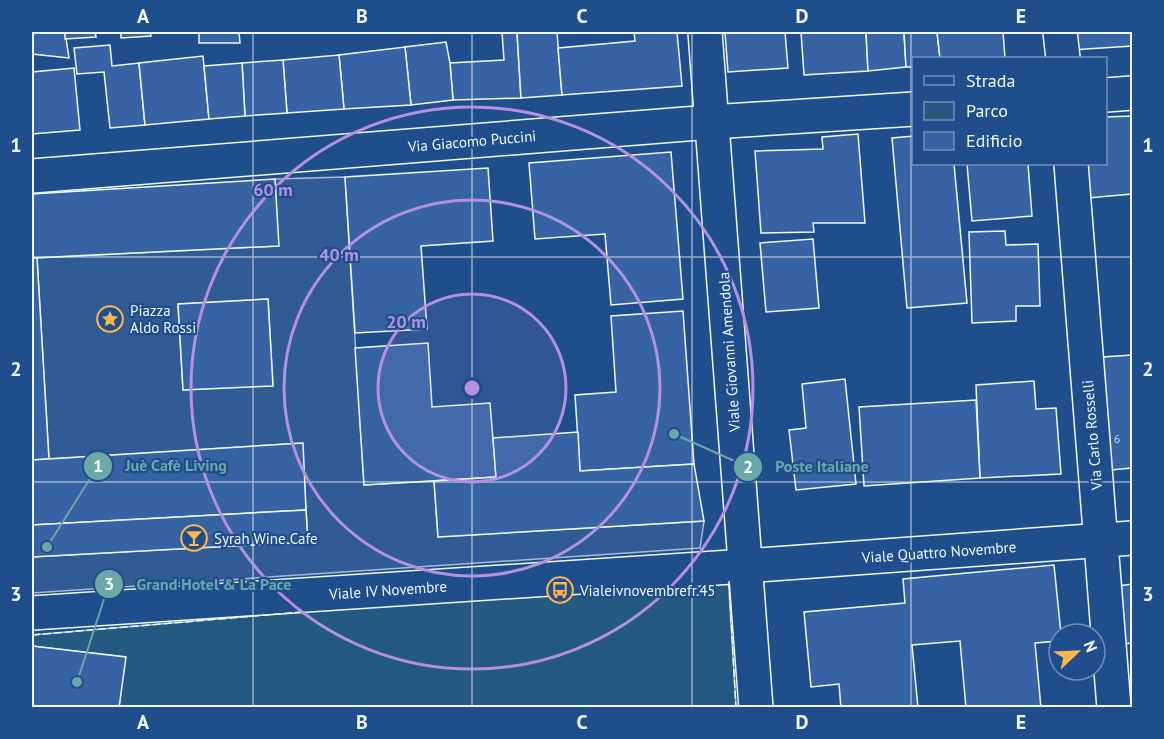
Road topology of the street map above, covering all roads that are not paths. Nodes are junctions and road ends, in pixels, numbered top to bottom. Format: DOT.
graph roads {
  1 [pos="705,32"];
  2 [pos="1060,32"];
  3 [pos="1063,57"];
  4 [pos="1132,93"];
  5 [pos="1107,95"];
  6 [pos="912,108"];
  7 [pos="711,122"];
  8 [pos="1071,165"];
  9 [pos="32,176"];
  10 [pos="1132,538"];
  11 [pos="1101,541"];
  12 [pos="745,566"];
  13 [pos="32,613"];
  14 [pos="756,708"];
  15 [pos="1114,708"];
  1 -- 7 [label="street, Viale Giovanni Amendola"];
  2 -- 3 [label="street"];
  4 -- 5 [label="street"];
  6 -- 7 [label="street, Via Giacomo Puccini"];
  7 -- 9 [label="street, Via Giacomo Puccini"];
  7 -- 12 [label="street, Viale Giovanni Amendola"];
  8 -- 11 [label="street, Via Carlo Rosselli"];
  10 -- 11 [label="street, Viale Quattro Novembre"];
  11 -- 12 [label="street, Viale Quattro Novembre"];
  11 -- 15 [label="street, Via Carlo Rosselli"];
  12 -- 13 [label="street, Viale IV Novembre"];
  12 -- 14 [label="street, Viale Giovanni Amendola"];
}
